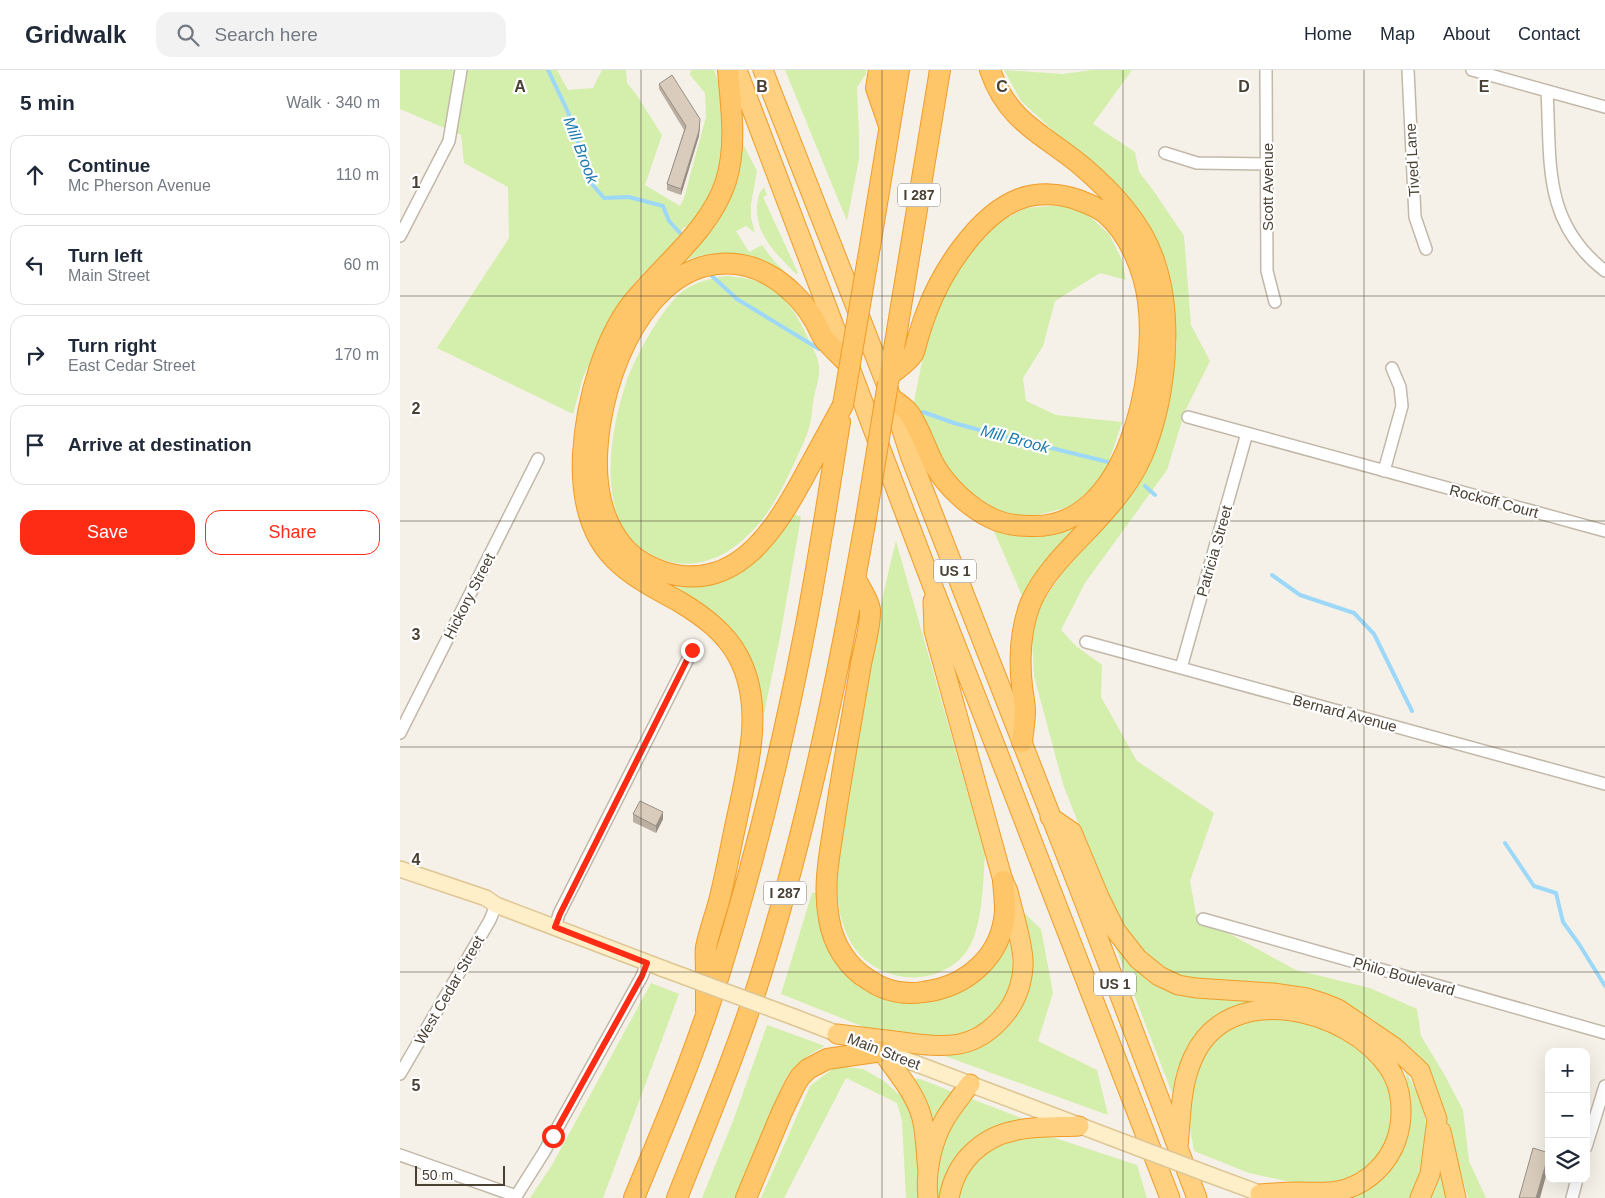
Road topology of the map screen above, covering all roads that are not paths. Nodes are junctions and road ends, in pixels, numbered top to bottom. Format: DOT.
graph roads {
  1 [pos="461,70"];
  2 [pos="728,70"];
  3 [pos="737,70"];
  4 [pos="763,70"];
  5 [pos="879,70"];
  6 [pos="899,70"];
  7 [pos="940,70"];
  8 [pos="990,70"];
  9 [pos="1266,70"];
  10 [pos="1408,70"];
  11 [pos="1472,70"];
  12 [pos="1547,91"];
  13 [pos="1605,107"];
  14 [pos="890,128"];
  15 [pos="1165,153"];
  16 [pos="1267,164"];
  17 [pos="400,236"];
  18 [pos="1426,249"];
  19 [pos="1605,271"];
  20 [pos="1276,302"];
  21 [pos="850,366"];
  22 [pos="1392,368"];
  23 [pos="890,386"];
  24 [pos="1188,417"];
  25 [pos="836,429"];
  26 [pos="1247,433"];
  27 [pos="538,459"];
  28 [pos="1384,470"];
  29 [pos="1605,531"];
  30 [pos="855,578"];
  31 [pos="933,587"];
  32 [pos="1086,642"];
  33 [pos="692,650"];
  34 [pos="1181,668"];
  35 [pos="400,733"];
  36 [pos="1022,742"];
  37 [pos="1605,784"];
  38 [pos="1050,816"];
  39 [pos="400,870"];
  40 [pos="400,880"];
  41 [pos="1003,881"];
  42 [pos="496,905"];
  43 [pos="1203,919"];
  44 [pos="555,927"];
  45 [pos="647,963"];
  46 [pos="706,1012"];
  47 [pos="1605,1033"];
  48 [pos="837,1034"];
  49 [pos="882,1051"];
  50 [pos="400,1074"];
  51 [pos="970,1084"];
  52 [pos="1605,1086"];
  53 [pos="1437,1119"];
  54 [pos="1079,1126"];
  55 [pos="1589,1138"];
  56 [pos="1178,1151"];
  57 [pos="400,1155"];
  58 [pos="928,1172"];
  59 [pos="1576,1183"];
  60 [pos="1166,1194"];
  61 [pos="1266,1196"];
  62 [pos="515,1197"];
  63 [pos="634,1198"];
  64 [pos="677,1198"];
  65 [pos="746,1198"];
  66 [pos="928,1198"];
  67 [pos="949,1198"];
  68 [pos="1197,1198"];
  69 [pos="1420,1198"];
  70 [pos="1456,1198"];
  71 [pos="1572,1198"];
  1 -- 17 [label="street"];
  2 -- 46 [label="highway"];
  3 -- 21 [label="highway, US 1"];
  4 -- 23 [label="highway, US 1"];
  5 -- 14 [label="highway"];
  6 -- 14 [label="highway, I 287"];
  7 -- 23 [label="highway, I 287"];
  8 -- 36 [label="highway"];
  9 -- 16 [label="street, Scott Avenue"];
  10 -- 18 [label="street, Tived Lane"];
  11 -- 12 [label="street"];
  12 -- 13 [label="street"];
  12 -- 19 [label="street"];
  14 -- 25 [label="highway, I 287, bridge"];
  15 -- 16 [label="street"];
  16 -- 20 [label="street, Scott Avenue"];
  21 -- 25 [label="highway"];
  21 -- 31 [label="highway, US 1"];
  22 -- 28 [label="street"];
  23 -- 23 [label="highway"];
  23 -- 30 [label="highway, I 287, bridge"];
  23 -- 36 [label="highway, US 1"];
  24 -- 26 [label="street, Rockoff Court"];
  25 -- 46 [label="highway, I 287"];
  26 -- 28 [label="street, Rockoff Court"];
  26 -- 34 [label="street, Patricia Street"];
  27 -- 35 [label="street, Hickory Street"];
  28 -- 29 [label="street, Rockoff Court"];
  30 -- 41 [label="highway"];
  30 -- 64 [label="highway, I 287"];
  31 -- 41 [label="highway"];
  31 -- 60 [label="highway, US 1"];
  32 -- 34 [label="street, Bernard Avenue"];
  33 -- 44 [label="street"];
  34 -- 37 [label="street, Bernard Avenue"];
  36 -- 38 [label="highway, US 1"];
  38 -- 53 [label="highway"];
  38 -- 56 [label="highway, US 1"];
  39 -- 42 [label="main road, Main Street"];
  40 -- 42 [label="main road, Main Street"];
  41 -- 48 [label="highway"];
  42 -- 44 [label="main road, Main Street"];
  42 -- 50 [label="street, West Cedar Street"];
  43 -- 47 [label="street, Philo Boulevard"];
  44 -- 45 [label="main road, Main Street"];
  45 -- 48 [label="main road, Main Street, bridge"];
  45 -- 62 [label="street"];
  46 -- 63 [label="highway, I 287"];
  48 -- 49 [label="main road, Main Street"];
  49 -- 51 [label="main road, Main Street"];
  49 -- 58 [label="highway"];
  49 -- 65 [label="highway"];
  51 -- 54 [label="main road, Main Street"];
  51 -- 58 [label="highway"];
  52 -- 55 [label="street"];
  53 -- 69 [label="highway"];
  53 -- 70 [label="highway"];
  54 -- 61 [label="main road, Main Street, bridge"];
  54 -- 67 [label="highway"];
  56 -- 61 [label="highway"];
  56 -- 68 [label="highway, US 1"];
  57 -- 62 [label="street"];
  58 -- 66 [label="highway"];
  59 -- 71 [label="street"];
}
